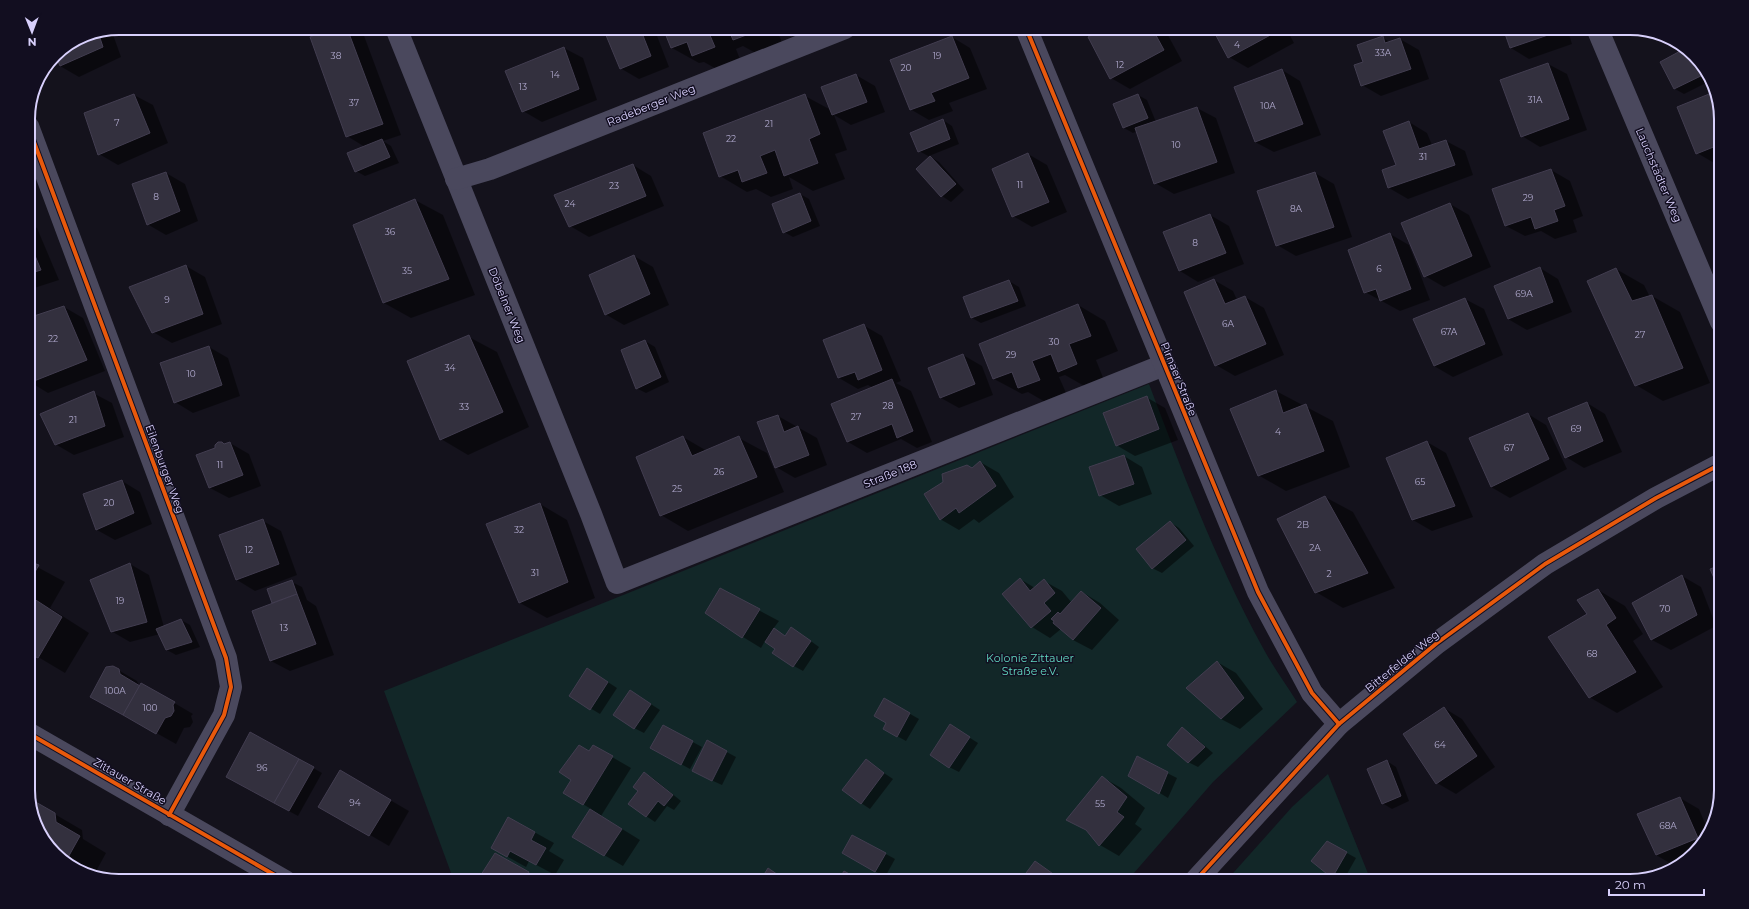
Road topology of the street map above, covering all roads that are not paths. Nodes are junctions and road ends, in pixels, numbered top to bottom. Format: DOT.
graph roads {
  1 [pos="399,35"];
  2 [pos="827,35"];
  3 [pos="1029,35"];
  4 [pos="1600,35"];
  5 [pos="35,145"];
  6 [pos="456,179"];
  7 [pos="1714,305"];
  8 [pos="1164,365"];
  9 [pos="1714,468"];
  10 [pos="617,583"];
  11 [pos="1339,724"];
  12 [pos="35,737"];
  13 [pos="169,814"];
  14 [pos="273,874"];
  15 [pos="1201,874"];
  1 -- 6 [label="street, Döbelner Weg"];
  2 -- 6 [label="street, Radeberger Weg"];
  3 -- 8 [label="street, Pirnaer Straße"];
  4 -- 7 [label="street, Lauchstädter Weg"];
  5 -- 13 [label="street, Eilenburger Weg"];
  6 -- 10 [label="street, Döbelner Weg"];
  8 -- 10 [label="street, Straße 188"];
  8 -- 11 [label="street, Pirnaer Straße"];
  9 -- 11 [label="street, Bitterfelder Weg"];
  11 -- 15 [label="street, Bitterfelder Weg"];
  12 -- 13 [label="street, Zittauer Straße"];
  13 -- 14 [label="street, Zittauer Straße"];
}
